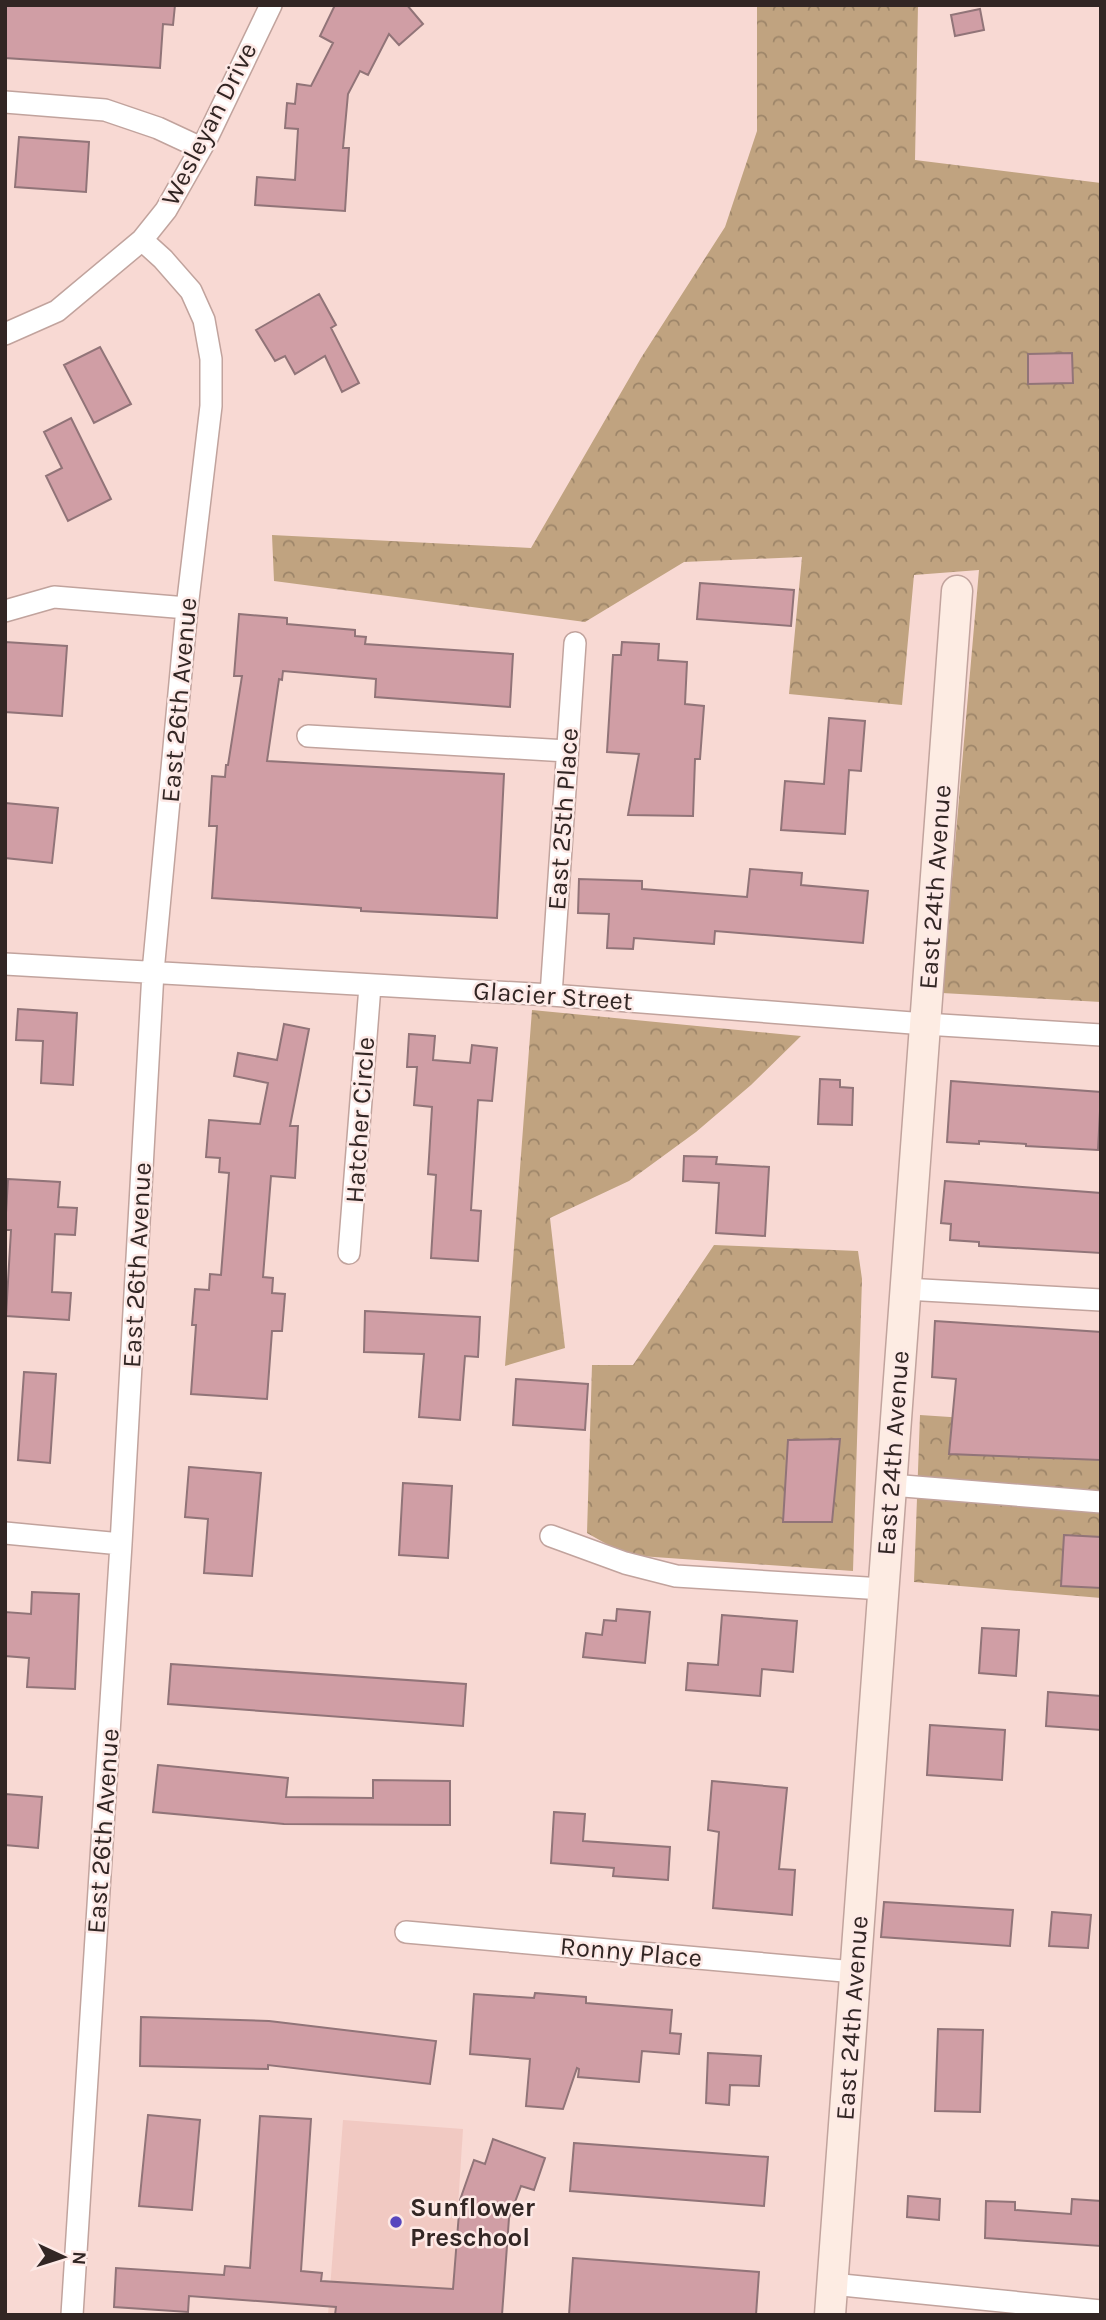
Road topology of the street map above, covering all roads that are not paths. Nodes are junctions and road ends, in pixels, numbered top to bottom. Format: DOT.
graph roads {
  1 [pos="271,5"];
  2 [pos="5,102"];
  3 [pos="201,148"];
  4 [pos="142,240"];
  5 [pos="5,334"];
  6 [pos="957,591"];
  7 [pos="187,608"];
  8 [pos="5,611"];
  9 [pos="575,643"];
  10 [pos="308,736"];
  11 [pos="567,751"];
  12 [pos="5,964"];
  13 [pos="153,972"];
  14 [pos="370,986"];
  15 [pos="551,995"];
  16 [pos="925,1024"];
  17 [pos="1101,1035"];
  18 [pos="349,1254"];
  19 [pos="905,1289"];
  20 [pos="1101,1300"];
  21 [pos="891,1485"];
  22 [pos="1101,1502"];
  23 [pos="5,1533"];
  24 [pos="551,1536"];
  25 [pos="121,1544"];
  26 [pos="883,1589"];
  27 [pos="406,1932"];
  28 [pos="855,1972"];
  29 [pos="832,2284"];
  30 [pos="1101,2311"];
  31 [pos="72,2315"];
  32 [pos="830,2315"];
  1 -- 3 [label="street, Wesleyan Drive"];
  2 -- 3 [label="street"];
  3 -- 4 [label="street, Wesleyan Drive"];
  4 -- 5 [label="street, Wesleyan Drive"];
  4 -- 7 [label="street, East 26th Avenue"];
  6 -- 16 [label="street, East 24th Avenue"];
  7 -- 8 [label="street"];
  7 -- 13 [label="street, East 26th Avenue"];
  9 -- 11 [label="street, East 25th Place"];
  10 -- 11 [label="street"];
  11 -- 15 [label="street, East 25th Place"];
  12 -- 13 [label="street, Glacier Street"];
  13 -- 14 [label="street, Glacier Street"];
  13 -- 25 [label="street, East 26th Avenue"];
  14 -- 15 [label="street, Glacier Street"];
  14 -- 18 [label="street, Hatcher Circle"];
  15 -- 16 [label="street, Glacier Street"];
  16 -- 17 [label="street, Glacier Street"];
  16 -- 19 [label="street, East 24th Avenue"];
  19 -- 20 [label="street"];
  19 -- 21 [label="street, East 24th Avenue"];
  21 -- 22 [label="street"];
  21 -- 26 [label="street, East 24th Avenue"];
  23 -- 25 [label="street"];
  24 -- 26 [label="street"];
  25 -- 31 [label="street, East 26th Avenue"];
  26 -- 28 [label="street, East 24th Avenue"];
  27 -- 28 [label="street, Ronny Place"];
  28 -- 29 [label="street, East 24th Avenue"];
  29 -- 30 [label="street"];
  29 -- 32 [label="street, East 24th Avenue"];
}
